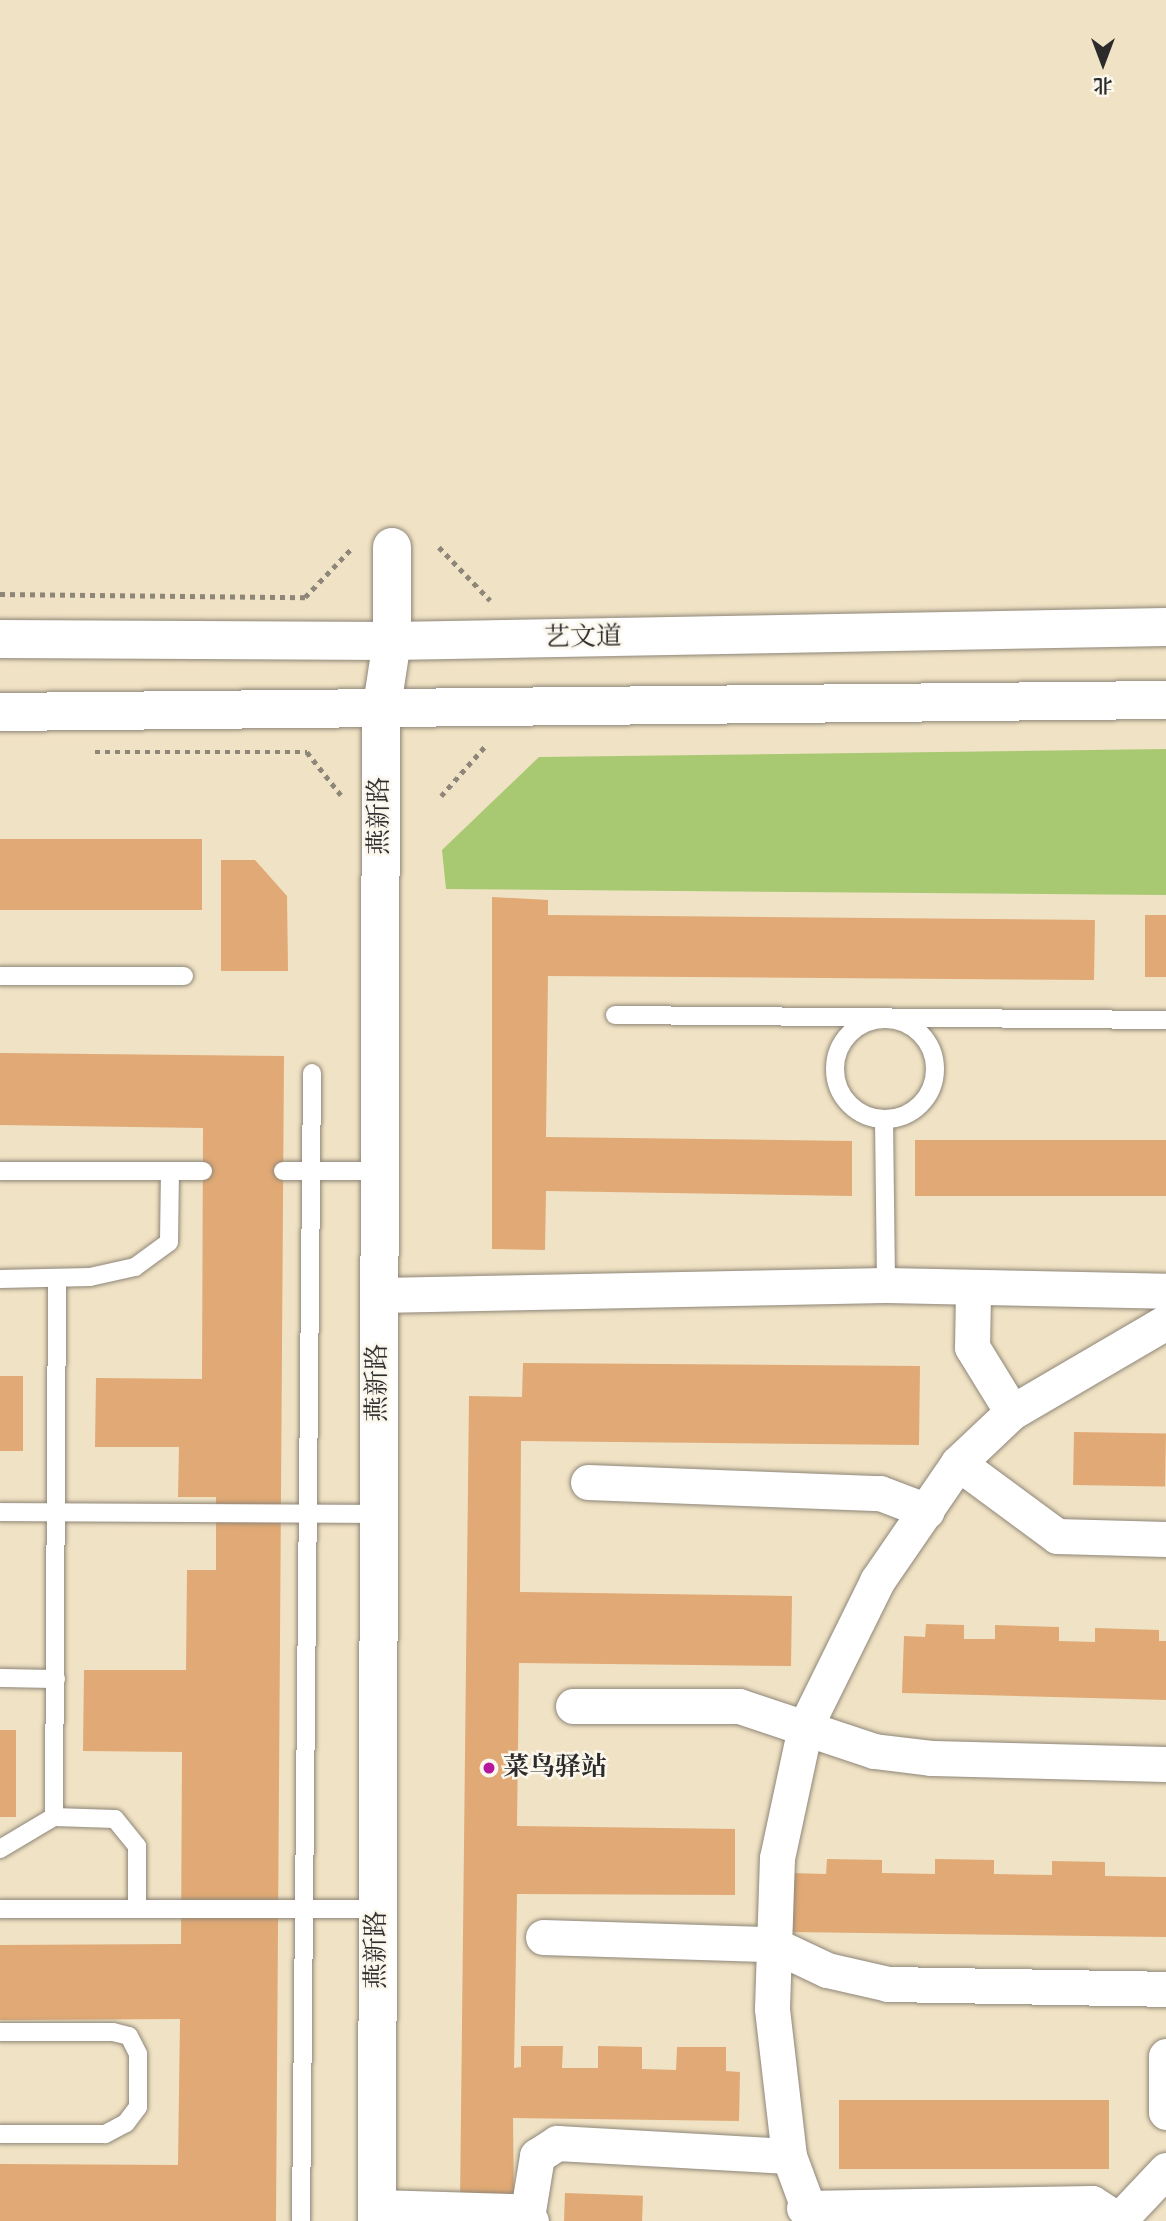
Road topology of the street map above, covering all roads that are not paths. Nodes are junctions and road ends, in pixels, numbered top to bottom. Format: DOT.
graph roads {
  1 [pos="392,547"];
  2 [pos="1166,627"];
  3 [pos="0,639"];
  4 [pos="391,641"];
  5 [pos="1166,700"];
  6 [pos="0,712"];
  7 [pos="381,712"];
  8 [pos="0,976"];
  9 [pos="184,976"];
  10 [pos="615,1015"];
  11 [pos="879,1018"];
  12 [pos="1166,1020"];
  13 [pos="312,1073"];
  14 [pos="884,1119"];
  15 [pos="0,1171"];
  16 [pos="170,1171"];
  17 [pos="203,1171"];
  18 [pos="283,1171"];
  19 [pos="312,1171"];
  20 [pos="379,1171"];
  21 [pos="0,1279"];
  22 [pos="57,1279"];
  23 [pos="886,1285"];
  24 [pos="1166,1291"];
  25 [pos="973,1292"];
  26 [pos="379,1295"];
  27 [pos="1166,1322"];
  28 [pos="1012,1412"];
  29 [pos="958,1463"];
  30 [pos="588,1482"];
  31 [pos="926,1511"];
  32 [pos="0,1512"];
  33 [pos="58,1512"];
  34 [pos="308,1514"];
  35 [pos="378,1514"];
  36 [pos="1166,1539"];
  37 [pos="0,1678"];
  38 [pos="57,1679"];
  39 [pos="573,1706"];
  40 [pos="805,1727"];
  41 [pos="1166,1764"];
  42 [pos="54,1817"];
  43 [pos="0,1849"];
  44 [pos="0,1909"];
  45 [pos="137,1909"];
  46 [pos="304,1909"];
  47 [pos="377,1909"];
  48 [pos="543,1937"];
  49 [pos="772,1944"];
  50 [pos="1166,1989"];
  51 [pos="0,2032"];
  52 [pos="1166,2056"];
  53 [pos="1166,2112"];
  54 [pos="0,2134"];
  55 [pos="789,2155"];
  56 [pos="1166,2169"];
  57 [pos="377,2214"];
  58 [pos="808,2214"];
  59 [pos="529,2219"];
  60 [pos="1118,2220"];
  61 [pos="301,2221"];
  1 -- 4 [label="main road, 燕新路"];
  2 -- 4 [label="main road, 艺文道"];
  3 -- 4 [label="main road, 艺文道"];
  4 -- 7 [label="main road, 燕新路"];
  5 -- 7 [label="main road"];
  6 -- 7 [label="main road"];
  7 -- 20 [label="main road, 燕新路"];
  8 -- 9 [label="lane"];
  10 -- 11 [label="lane"];
  11 -- 12 [label="lane"];
  11 -- 14 [label="lane"];
  11 -- 14 [label="lane"];
  13 -- 19 [label="lane"];
  14 -- 23 [label="lane"];
  15 -- 16 [label="lane"];
  16 -- 17 [label="lane"];
  16 -- 22 [label="lane"];
  18 -- 19 [label="lane"];
  19 -- 20 [label="lane"];
  19 -- 34 [label="lane"];
  20 -- 26 [label="main road, 燕新路"];
  21 -- 22 [label="lane"];
  22 -- 33 [label="lane"];
  23 -- 25 [label="street"];
  23 -- 26 [label="street"];
  24 -- 25 [label="street"];
  25 -- 28 [label="street"];
  26 -- 35 [label="main road, 燕新路"];
  27 -- 28 [label="street"];
  28 -- 29 [label="street"];
  29 -- 31 [label="street"];
  29 -- 36 [label="street"];
  30 -- 31 [label="street"];
  31 -- 40 [label="street"];
  32 -- 33 [label="lane"];
  33 -- 34 [label="lane"];
  33 -- 38 [label="lane"];
  34 -- 35 [label="lane"];
  34 -- 46 [label="lane"];
  35 -- 47 [label="main road, 燕新路"];
  37 -- 38 [label="lane"];
  38 -- 42 [label="lane"];
  39 -- 40 [label="street"];
  40 -- 41 [label="street"];
  40 -- 49 [label="street"];
  42 -- 43 [label="lane"];
  42 -- 45 [label="lane"];
  44 -- 45 [label="lane"];
  45 -- 46 [label="lane"];
  46 -- 47 [label="lane"];
  46 -- 61 [label="lane"];
  47 -- 57 [label="main road, 燕新路"];
  48 -- 49 [label="street"];
  49 -- 50 [label="street"];
  49 -- 55 [label="street"];
  51 -- 54 [label="lane"];
  52 -- 53 [label="street"];
  55 -- 58 [label="street"];
  55 -- 59 [label="street"];
  56 -- 60 [label="street"];
  57 -- 59 [label="street"];
  58 -- 60 [label="street"];
}
